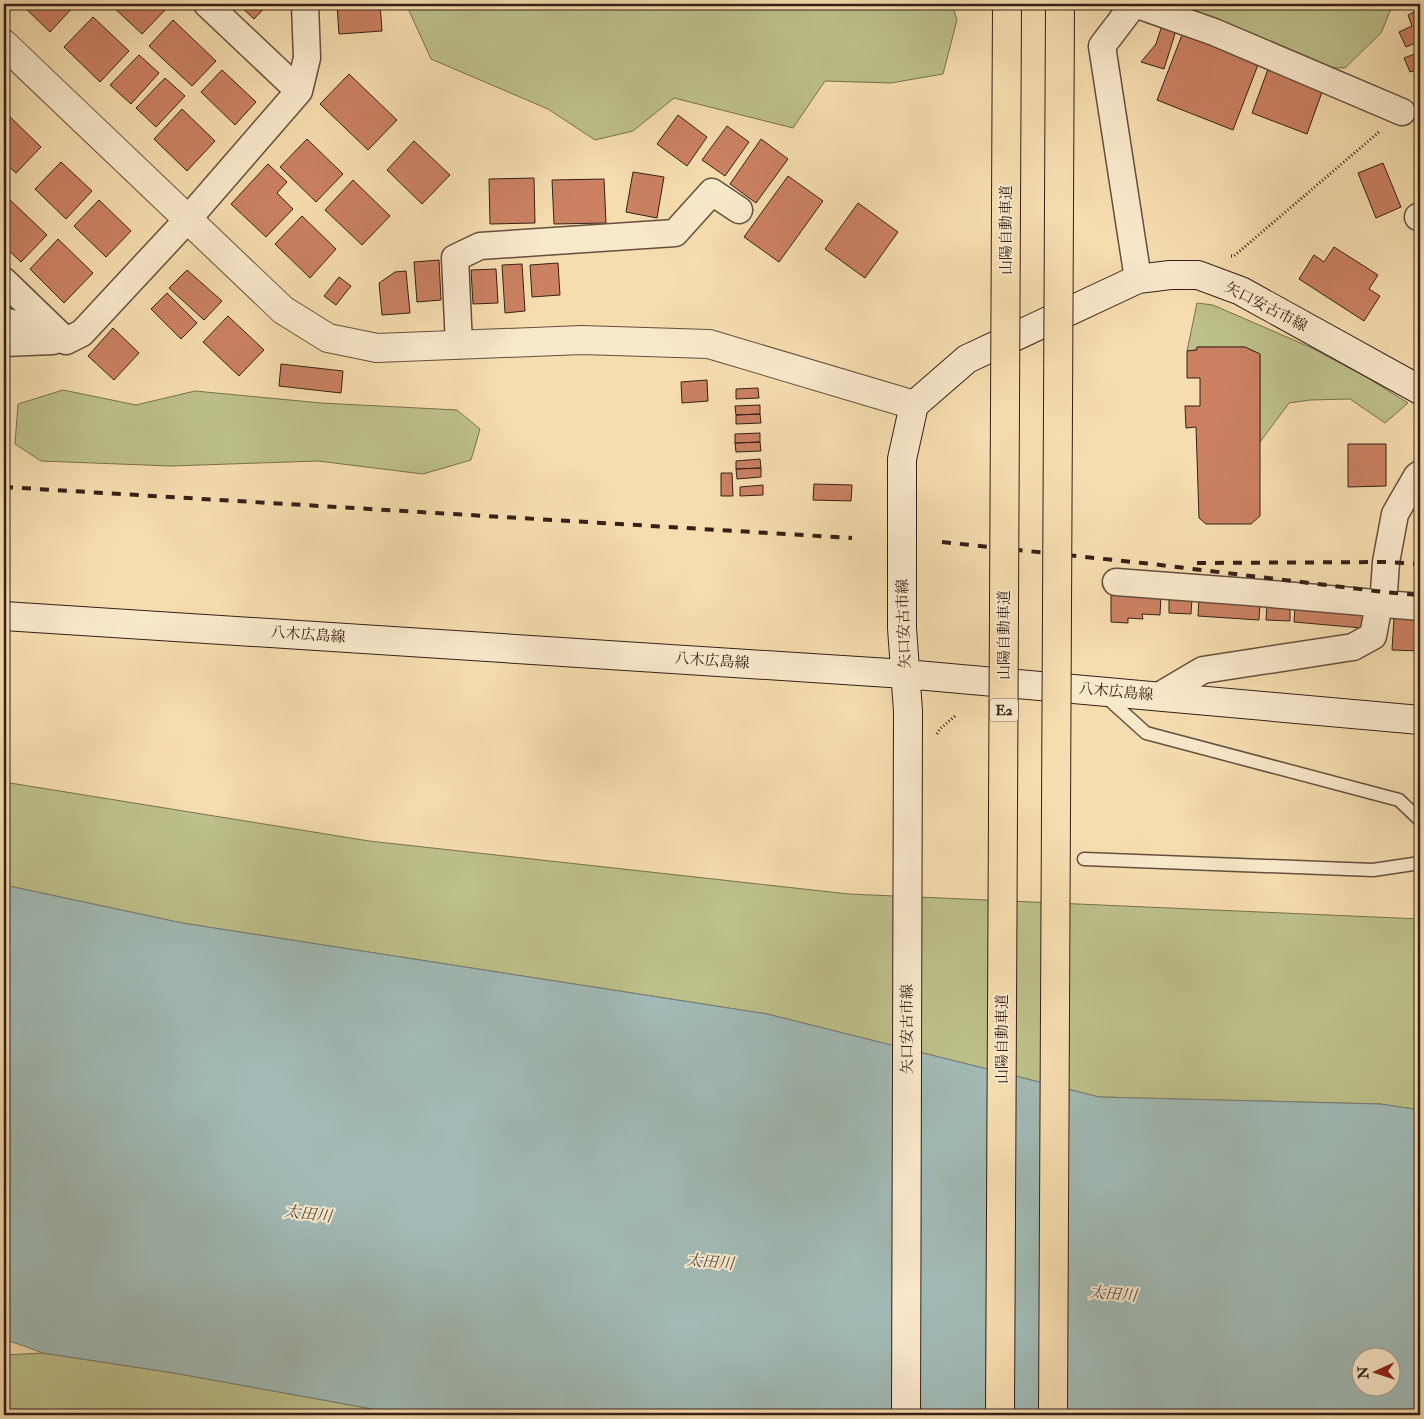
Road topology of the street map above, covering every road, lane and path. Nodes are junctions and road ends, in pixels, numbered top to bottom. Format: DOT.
graph roads {
  1 [pos="207,4"];
  2 [pos="305,4"];
  3 [pos="1007,4"];
  4 [pos="1060,4"];
  5 [pos="1135,4"];
  6 [pos="4,44"];
  7 [pos="299,91"];
  8 [pos="1402,112"];
  9 [pos="739,210"];
  10 [pos="188,219"];
  11 [pos="1198,275"];
  12 [pos="1138,279"];
  13 [pos="4,281"];
  14 [pos="4,322"];
  15 [pos="66,341"];
  16 [pos="4,343"];
  17 [pos="459,345"];
  18 [pos="1420,390"];
  19 [pos="914,405"];
  20 [pos="1420,474"];
  21 [pos="1116,582"];
  22 [pos="1379,604"];
  23 [pos="1420,607"];
  24 [pos="4,616"];
  25 [pos="905,674"];
  26 [pos="1099,691"];
  27 [pos="1159,696"];
  28 [pos="1420,720"];
  29 [pos="1420,820"];
  30 [pos="1084,859"];
  31 [pos="1420,863"];
  32 [pos="906,1415"];
  33 [pos="1000,1415"];
  34 [pos="1053,1415"];
  1 -- 7 [label="street"];
  2 -- 7 [label="street"];
  3 -- 33 [label="highway, 山陽自動車道 / E2, bridge"];
  4 -- 34 [label="highway, bridge"];
  5 -- 8 [label="street"];
  5 -- 12 [label="street"];
  6 -- 10 [label="main road"];
  7 -- 10 [label="street"];
  8 -- 11 [label="path"];
  9 -- 17 [label="street"];
  10 -- 15 [label="street"];
  10 -- 17 [label="main road"];
  11 -- 12 [label="main road, 矢口安古市線"];
  11 -- 18 [label="main road, 矢口安古市線"];
  12 -- 19 [label="main road, 矢口安古市線"];
  13 -- 15 [label="street"];
  14 -- 15 [label="street"];
  15 -- 16 [label="street"];
  17 -- 19 [label="main road"];
  19 -- 25 [label="main road, 矢口安古市線"];
  20 -- 22 [label="street"];
  21 -- 22 [label="street"];
  22 -- 23 [label="street"];
  22 -- 27 [label="street"];
  24 -- 25 [label="main road, 八木広島線"];
  25 -- 26 [label="main road, 八木広島線"];
  25 -- 32 [label="main road, 矢口安古市線"];
  26 -- 27 [label="main road, 八木広島線"];
  26 -- 29 [label="lane"];
  27 -- 28 [label="main road, 八木広島線"];
  30 -- 31 [label="lane"];
}
